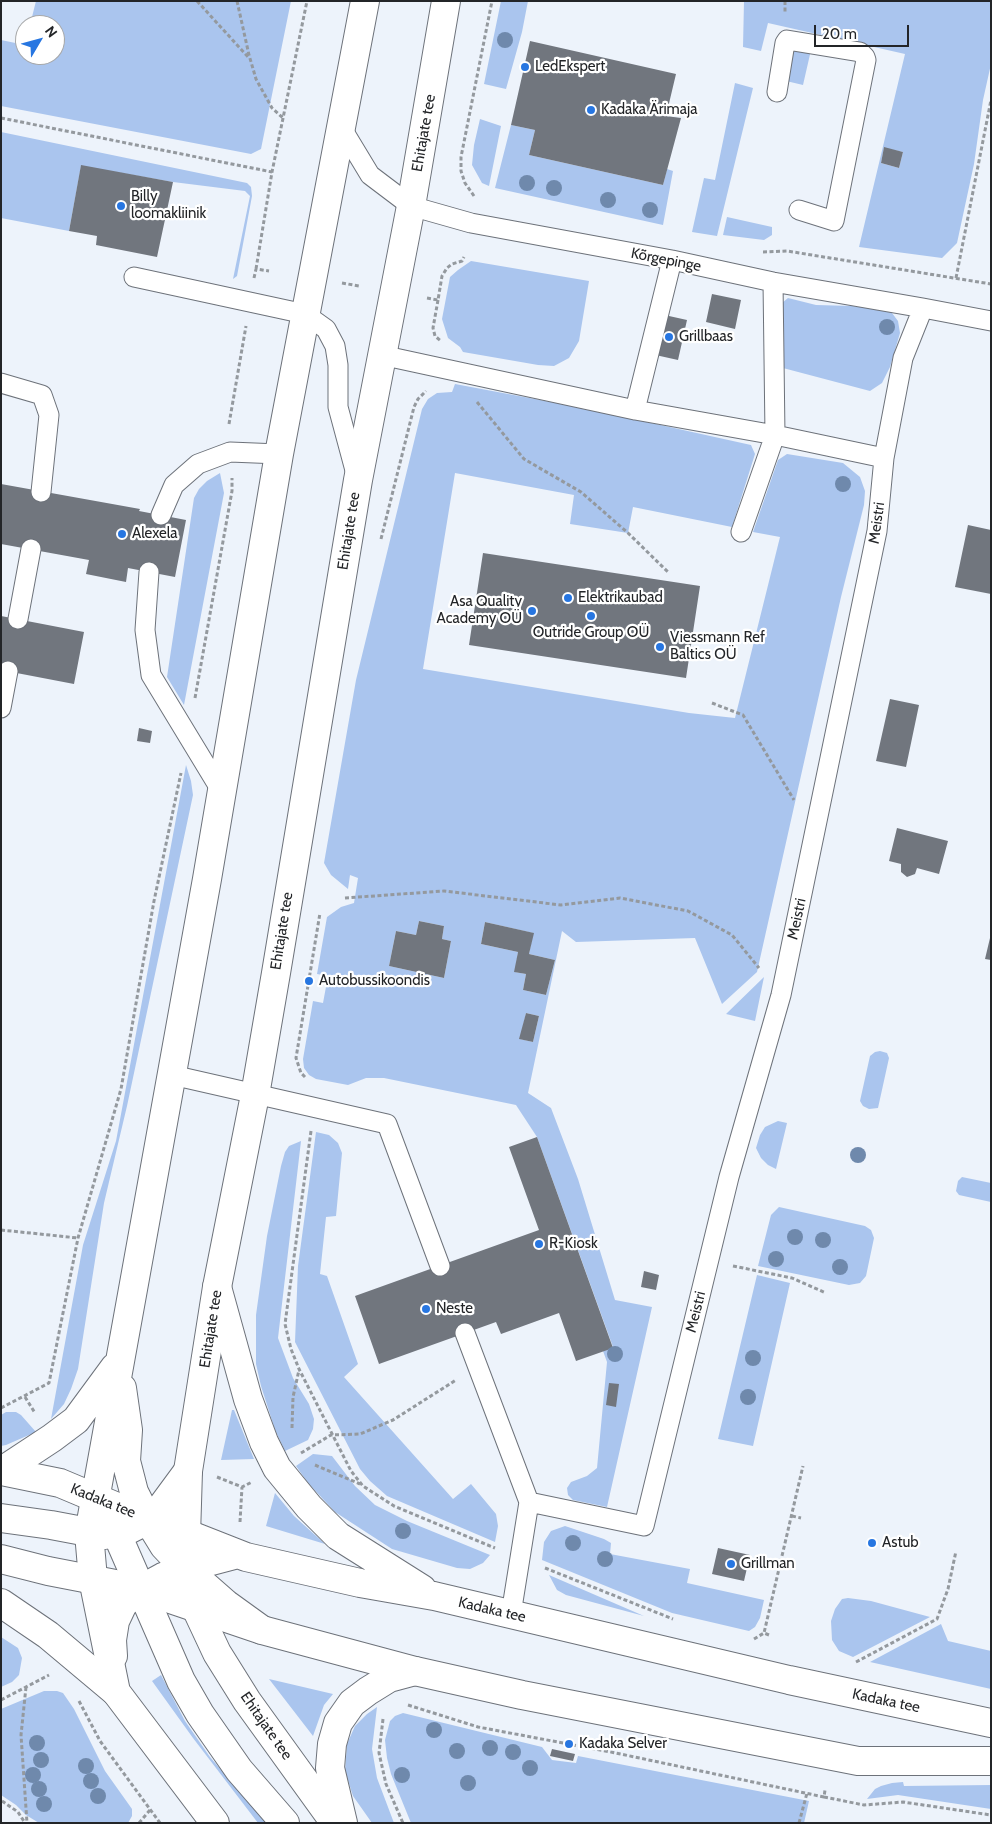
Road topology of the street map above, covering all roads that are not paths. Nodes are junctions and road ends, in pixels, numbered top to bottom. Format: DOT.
graph roads {
  1 [pos="365,1"];
  2 [pos="446,1"];
  3 [pos="777,92"];
  4 [pos="341,127"];
  5 [pos="411,206"];
  6 [pos="799,210"];
  7 [pos="672,260"];
  8 [pos="134,277"];
  9 [pos="773,282"];
  10 [pos="923,308"];
  11 [pos="305,314"];
  12 [pos="991,321"];
  13 [pos="381,355"];
  14 [pos="1,382"];
  15 [pos="635,410"];
  16 [pos="775,435"];
  17 [pos="279,454"];
  18 [pos="884,458"];
  19 [pos="358,480"];
  20 [pos="41,492"];
  21 [pos="161,515"];
  22 [pos="741,532"];
  23 [pos="31,549"];
  24 [pos="149,572"];
  25 [pos="18,619"];
  26 [pos="8,671"];
  27 [pos="1,708"];
  28 [pos="222,792"];
  29 [pos="172,1075"];
  30 [pos="255,1095"];
  31 [pos="440,1266"];
  32 [pos="217,1287"];
  33 [pos="466,1333"];
  34 [pos="119,1361"];
  35 [pos="2,1471"];
  36 [pos="188,1471"];
  37 [pos="96,1498"];
  38 [pos="529,1502"];
  39 [pos="1,1518"];
  40 [pos="148,1520"];
  41 [pos="116,1532"];
  42 [pos="89,1533"];
  43 [pos="185,1533"];
  44 [pos="238,1554"];
  45 [pos="1,1559"];
  46 [pos="184,1568"];
  47 [pos="93,1579"];
  48 [pos="141,1589"];
  49 [pos="434,1596"];
  50 [pos="1,1603"];
  51 [pos="195,1606"];
  52 [pos="510,1614"];
  53 [pos="262,1630"];
  54 [pos="415,1671"];
  55 [pos="116,1692"];
  56 [pos="991,1723"];
  57 [pos="991,1761"];
  58 [pos="215,1823"];
  59 [pos="285,1823"];
  60 [pos="335,1823"];
  61 [pos="343,1823"];
  1 -- 4 [label="main road"];
  2 -- 5 [label="main road, Ehitajate tee"];
  3 -- 6 [label="lane"];
  4 -- 5 [label="lane"];
  4 -- 11 [label="main road"];
  5 -- 7 [label="lane, Kõrgepinge"];
  5 -- 13 [label="main road, Ehitajate tee"];
  7 -- 9 [label="lane, Kõrgepinge"];
  7 -- 15 [label="lane"];
  8 -- 11 [label="lane"];
  9 -- 10 [label="lane, Kõrgepinge"];
  9 -- 16 [label="lane"];
  10 -- 12 [label="lane, Kõrgepinge"];
  10 -- 18 [label="lane, Meistri"];
  11 -- 17 [label="main road"];
  11 -- 19 [label="lane"];
  13 -- 15 [label="lane"];
  13 -- 19 [label="main road, Ehitajate tee"];
  14 -- 20 [label="lane"];
  15 -- 16 [label="lane"];
  16 -- 18 [label="lane"];
  16 -- 22 [label="lane"];
  17 -- 21 [label="lane"];
  17 -- 28 [label="main road"];
  18 -- 38 [label="lane, Meistri"];
  19 -- 30 [label="main road, Ehitajate tee"];
  23 -- 25 [label="lane"];
  24 -- 28 [label="lane"];
  26 -- 27 [label="lane"];
  28 -- 29 [label="main road"];
  29 -- 30 [label="lane"];
  29 -- 34 [label="main road"];
  30 -- 31 [label="lane"];
  30 -- 32 [label="main road, Ehitajate tee"];
  32 -- 36 [label="main road, Ehitajate tee"];
  32 -- 49 [label="main road"];
  33 -- 38 [label="lane"];
  34 -- 35 [label="main road"];
  34 -- 37 [label="main road"];
  34 -- 40 [label="main road"];
  35 -- 37 [label="main road, Kadaka tee"];
  36 -- 40 [label="main road"];
  36 -- 43 [label="main road, Ehitajate tee"];
  37 -- 40 [label="main road, Kadaka tee"];
  37 -- 41 [label="main road"];
  37 -- 42 [label="main road"];
  38 -- 52 [label="lane"];
  39 -- 42 [label="main road"];
  40 -- 41 [label="main road"];
  40 -- 43 [label="main road, Kadaka tee"];
  40 -- 46 [label="main road"];
  41 -- 42 [label="main road"];
  41 -- 48 [label="main road"];
  42 -- 47 [label="main road"];
  43 -- 44 [label="main road, Kadaka tee"];
  43 -- 46 [label="main road, Ehitajate tee"];
  44 -- 46 [label="main road"];
  44 -- 49 [label="main road, Kadaka tee"];
  45 -- 47 [label="main road"];
  46 -- 48 [label="main road"];
  46 -- 51 [label="main road, Ehitajate tee"];
  46 -- 53 [label="main road"];
  47 -- 48 [label="main road"];
  47 -- 55 [label="main road"];
  48 -- 51 [label="main road"];
  48 -- 55 [label="main road"];
  48 -- 59 [label="main road"];
  49 -- 52 [label="main road, Kadaka tee"];
  50 -- 55 [label="main road"];
  51 -- 53 [label="main road"];
  51 -- 60 [label="main road, Ehitajate tee"];
  52 -- 56 [label="main road, Kadaka tee"];
  53 -- 54 [label="main road"];
  54 -- 57 [label="main road"];
  54 -- 61 [label="main road"];
  55 -- 58 [label="main road"];
}
